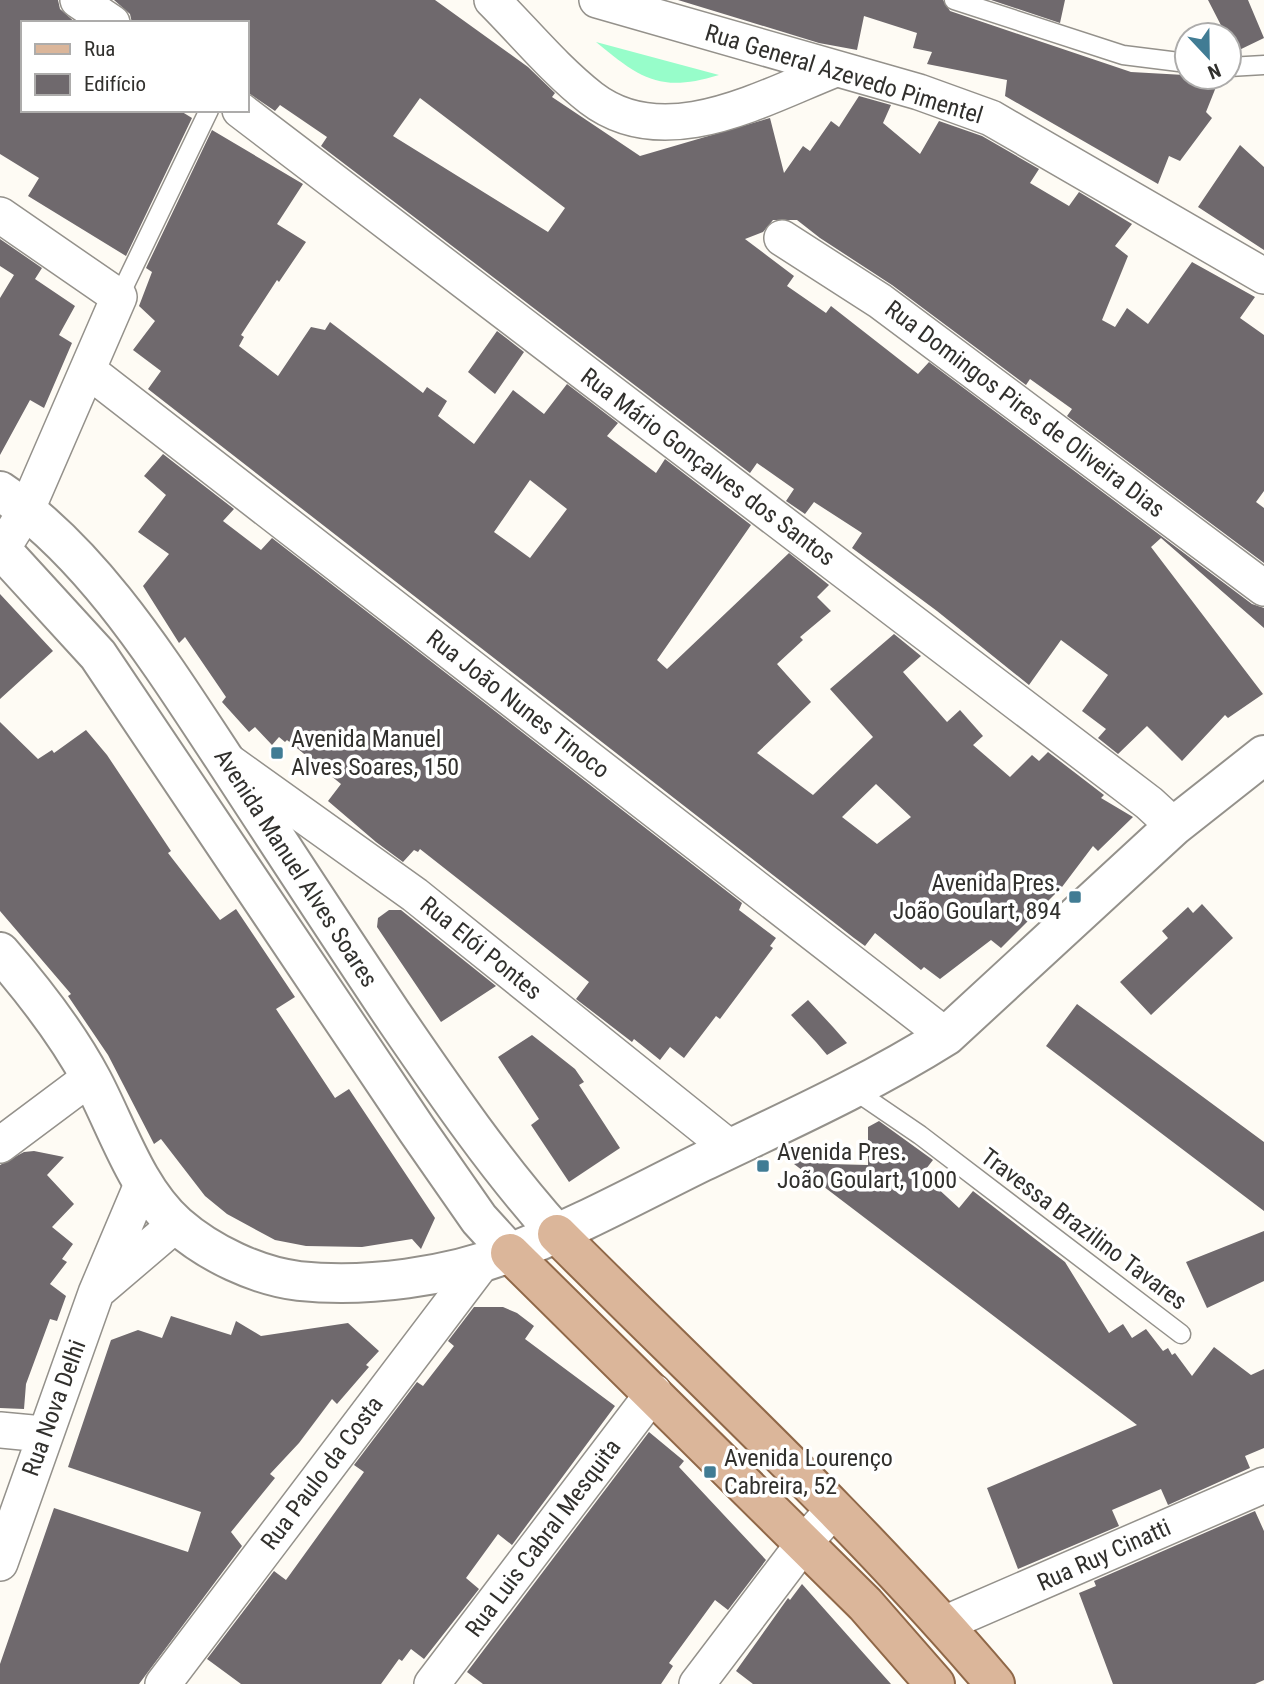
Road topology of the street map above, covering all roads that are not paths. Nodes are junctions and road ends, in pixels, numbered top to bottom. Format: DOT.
graph roads {
  1 [pos="78,0"];
  2 [pos="492,0"];
  3 [pos="597,0"];
  4 [pos="954,0"];
  5 [pos="109,21"];
  6 [pos="1173,61"];
  7 [pos="1264,65"];
  8 [pos="1243,66"];
  9 [pos="833,70"];
  10 [pos="208,112"];
  11 [pos="243,112"];
  12 [pos="0,215"];
  13 [pos="782,238"];
  14 [pos="1264,276"];
  15 [pos="119,297"];
  16 [pos="89,371"];
  17 [pos="13,500"];
  18 [pos="1,549"];
  19 [pos="1264,588"];
  20 [pos="1264,755"];
  21 [pos="224,758"];
  22 [pos="1174,826"];
  23 [pos="0,952"];
  24 [pos="946,1036"];
  25 [pos="91,1077"];
  26 [pos="855,1090"];
  27 [pos="0,1145"];
  28 [pos="731,1149"];
  29 [pos="143,1182"];
  30 [pos="176,1224"];
  31 [pos="557,1234"];
  32 [pos="496,1258"];
  33 [pos="96,1293"];
  34 [pos="1181,1334"];
  35 [pos="654,1392"];
  36 [pos="0,1430"];
  37 [pos="43,1434"];
  38 [pos="1264,1485"];
  39 [pos="834,1509"];
  40 [pos="804,1543"];
  41 [pos="0,1563"];
  42 [pos="944,1624"];
  43 [pos="163,1684"];
  44 [pos="432,1684"];
  45 [pos="697,1684"];
  46 [pos="935,1684"];
  47 [pos="995,1684"];
  1 -- 5 [label="street"];
  2 -- 9 [label="street"];
  3 -- 9 [label="street, Rua General Azevedo Pimentel"];
  4 -- 6 [label="lane"];
  7 -- 8 [label="lane"];
  9 -- 14 [label="street, Rua General Azevedo Pimentel"];
  10 -- 15 [label="lane"];
  11 -- 22 [label="street, Rua Mário Gonçalves dos Santos"];
  12 -- 15 [label="street"];
  13 -- 19 [label="street, Rua Domingos Pires de Oliveira Dias"];
  15 -- 16 [label="street"];
  16 -- 17 [label="street"];
  16 -- 24 [label="street, Rua João Nunes Tinoco"];
  17 -- 18 [label="street, Avenida Manuel Alves Soares"];
  17 -- 21 [label="main road, Avenida Manuel Alves Soares"];
  18 -- 32 [label="main road, Avenida Manuel Alves Soares"];
  20 -- 22 [label="main road"];
  21 -- 28 [label="street, Rua Elói Pontes"];
  21 -- 31 [label="main road, Avenida Manuel Alves Soares"];
  22 -- 24 [label="main road"];
  23 -- 25 [label="main road"];
  24 -- 26 [label="main road"];
  25 -- 27 [label="street"];
  25 -- 29 [label="main road"];
  26 -- 28 [label="main road"];
  26 -- 34 [label="lane, Travessa Brazilino Tavares"];
  28 -- 31 [label="main road"];
  29 -- 30 [label="main road"];
  29 -- 33 [label="street, Rua Nova Delhi"];
  30 -- 32 [label="main road"];
  30 -- 33 [label="street, Rua Nova Delhi"];
  31 -- 32 [label="main road"];
  31 -- 39 [label="main road"];
  32 -- 35 [label="main road"];
  32 -- 43 [label="street, Rua Paulo da Costa"];
  33 -- 37 [label="street, Rua Nova Delhi"];
  35 -- 40 [label="main road"];
  35 -- 44 [label="street, Rua Luis Cabral Mesquita"];
  36 -- 37 [label="street"];
  37 -- 41 [label="street, Rua Nova Delhi"];
  38 -- 42 [label="street, Rua Ruy Cinatti"];
  39 -- 40 [label="street"];
  39 -- 42 [label="main road"];
  40 -- 45 [label="street"];
  40 -- 46 [label="main road"];
  42 -- 47 [label="main road"];
}
